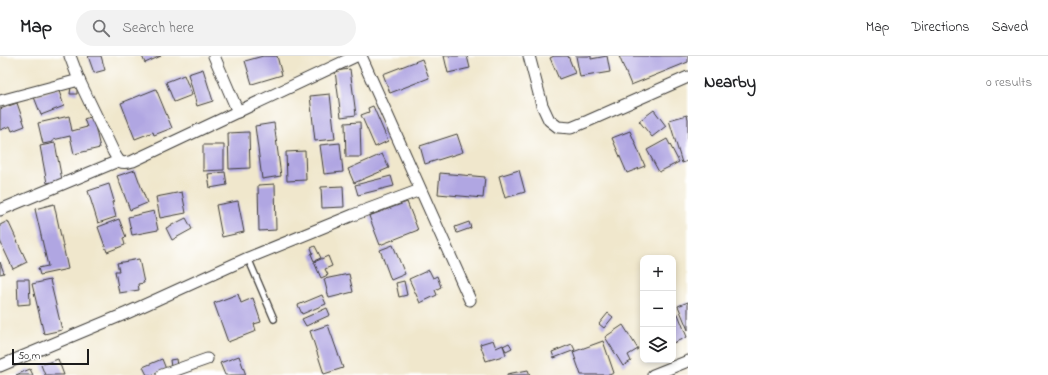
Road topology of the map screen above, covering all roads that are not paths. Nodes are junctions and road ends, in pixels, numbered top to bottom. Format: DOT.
graph roads {
  1 [pos="70,56"];
  2 [pos="214,56"];
  3 [pos="356,56"];
  4 [pos="361,56"];
  5 [pos="529,56"];
  6 [pos="688,77"];
  7 [pos="79,80"];
  8 [pos="0,101"];
  9 [pos="238,112"];
  10 [pos="118,161"];
  11 [pos="420,190"];
  12 [pos="0,210"];
  13 [pos="248,258"];
  14 [pos="470,300"];
  15 [pos="274,319"];
  16 [pos="207,359"];
  17 [pos="688,361"];
  18 [pos="0,366"];
  19 [pos="162,375"];
  20 [pos="653,375"];
  1 -- 7 [label="street"];
  2 -- 9 [label="street"];
  3 -- 9 [label="street"];
  4 -- 11 [label="street"];
  5 -- 6 [label="street"];
  7 -- 8 [label="street"];
  7 -- 10 [label="street"];
  9 -- 10 [label="street"];
  10 -- 12 [label="street"];
  11 -- 13 [label="street"];
  11 -- 14 [label="street"];
  13 -- 15 [label="lane"];
  13 -- 18 [label="street"];
  16 -- 19 [label="street"];
  17 -- 20 [label="street"];
}
